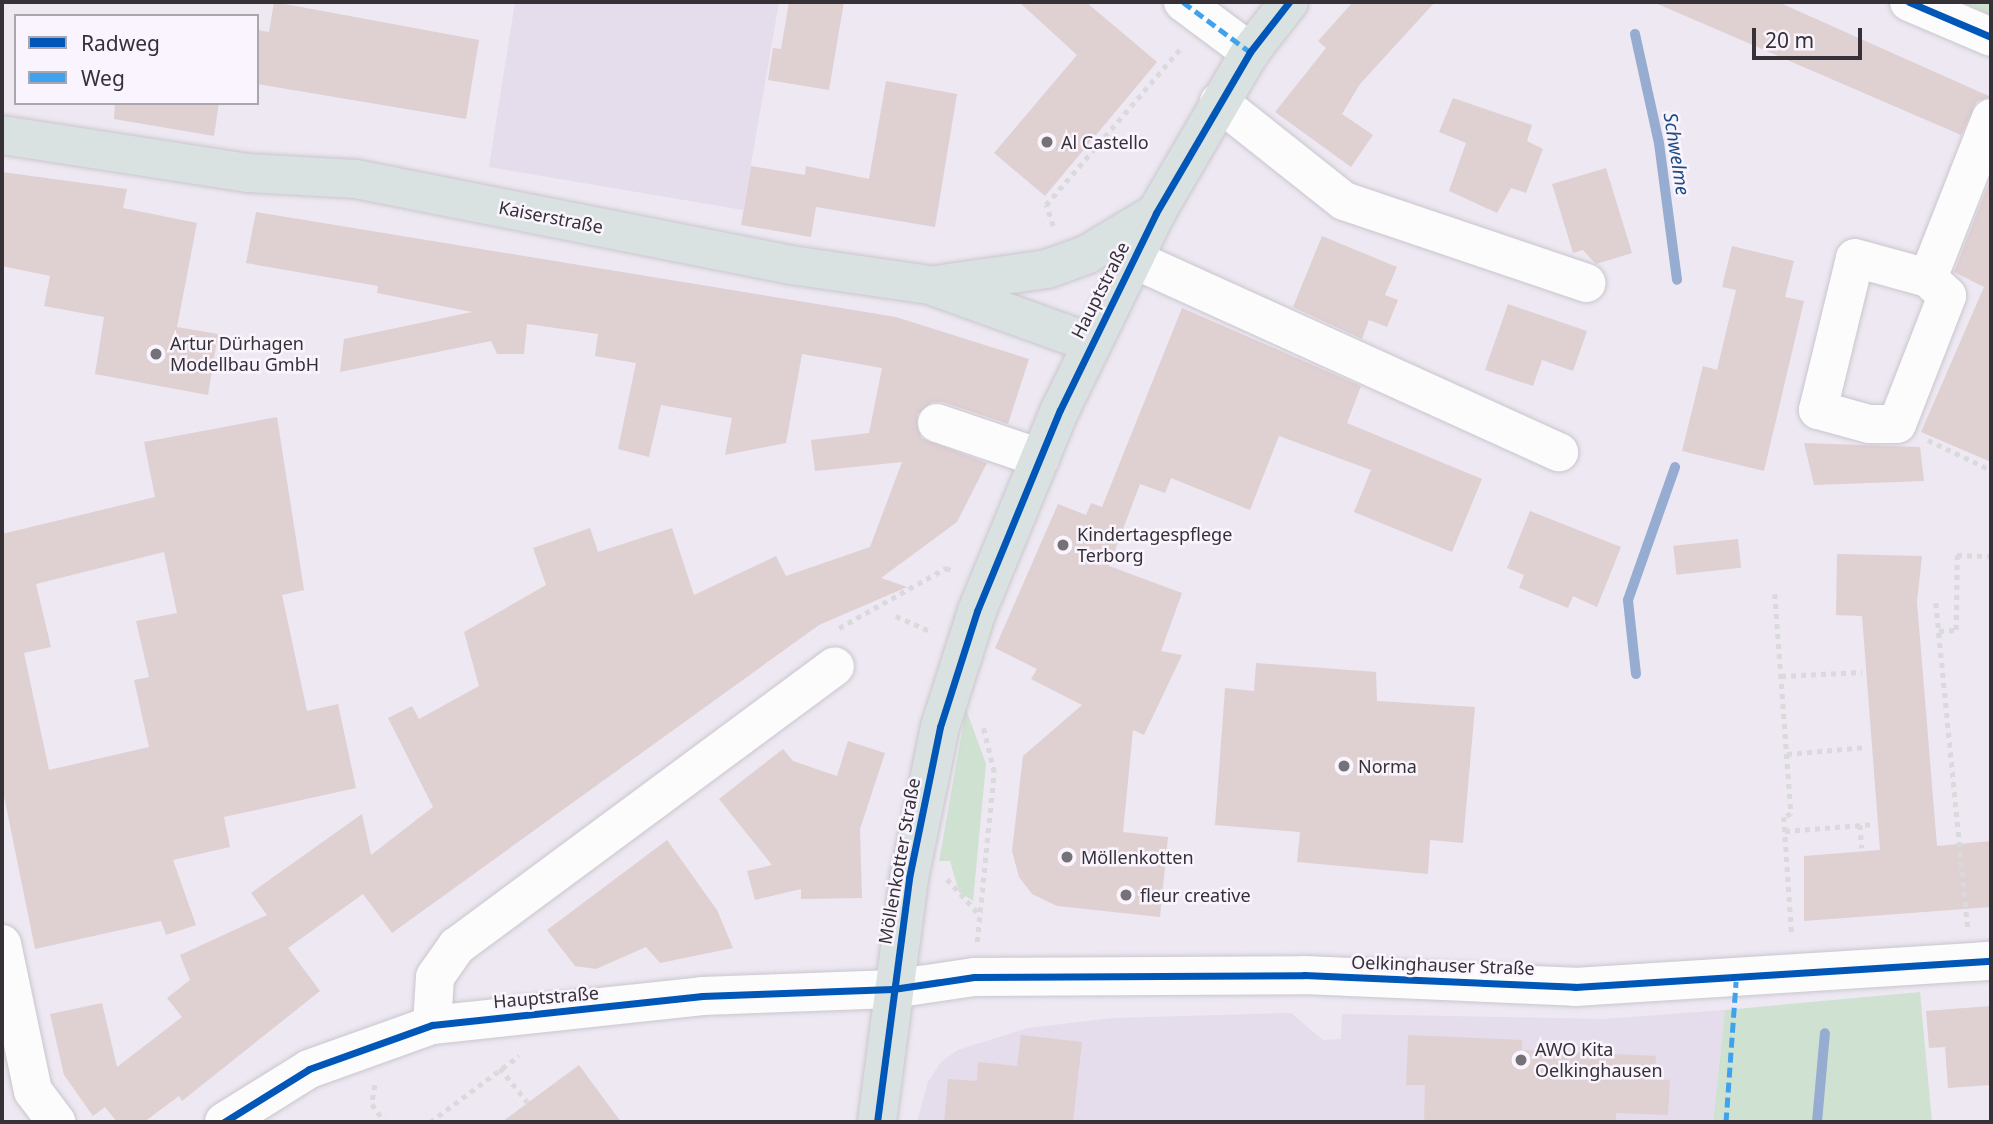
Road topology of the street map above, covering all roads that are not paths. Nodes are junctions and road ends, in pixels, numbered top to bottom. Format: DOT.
graph roads {
  1 [pos="1289,2"];
  2 [pos="1909,2"];
  3 [pos="1194,12"];
  4 [pos="1991,37"];
  5 [pos="1250,52"];
  6 [pos="1219,102"];
  7 [pos="1991,118"];
  8 [pos="2,135"];
  9 [pos="1156,213"];
  10 [pos="1133,259"];
  11 [pos="1928,278"];
  12 [pos="1586,283"];
  13 [pos="930,285"];
  14 [pos="1091,343"];
  15 [pos="937,423"];
  16 [pos="1559,452"];
  17 [pos="1040,458"];
  18 [pos="982,598"];
  19 [pos="835,666"];
  20 [pos="2,944"];
  21 [pos="1981,962"];
  22 [pos="893,989"];
  23 [pos="432,1025"];
  24 [pos="56,1122"];
  25 [pos="225,1122"];
  26 [pos="877,1122"];
  1 -- 5 [label="main road, Hauptstraße"];
  2 -- 4 [label="street"];
  3 -- 5 [label="street"];
  5 -- 6 [label="main road, Hauptstraße"];
  6 -- 9 [label="main road, Hauptstraße"];
  6 -- 12 [label="street"];
  7 -- 11 [label="street"];
  8 -- 13 [label="main road, Kaiserstraße"];
  9 -- 10 [label="main road, Hauptstraße"];
  9 -- 13 [label="main road"];
  10 -- 14 [label="main road, Hauptstraße"];
  10 -- 16 [label="street"];
  11 -- 11 [label="street"];
  13 -- 14 [label="main road, Kaiserstraße"];
  14 -- 17 [label="main road, Hauptstraße"];
  15 -- 17 [label="street"];
  17 -- 18 [label="main road, Hauptstraße"];
  18 -- 22 [label="main road, Möllenkotter Straße"];
  19 -- 23 [label="street"];
  20 -- 24 [label="street"];
  21 -- 22 [label="street, Oelkinghauser Straße"];
  22 -- 23 [label="street, Hauptstraße"];
  22 -- 26 [label="main road, Möllenkotter Straße"];
  23 -- 25 [label="street, Hauptstraße"];
}
